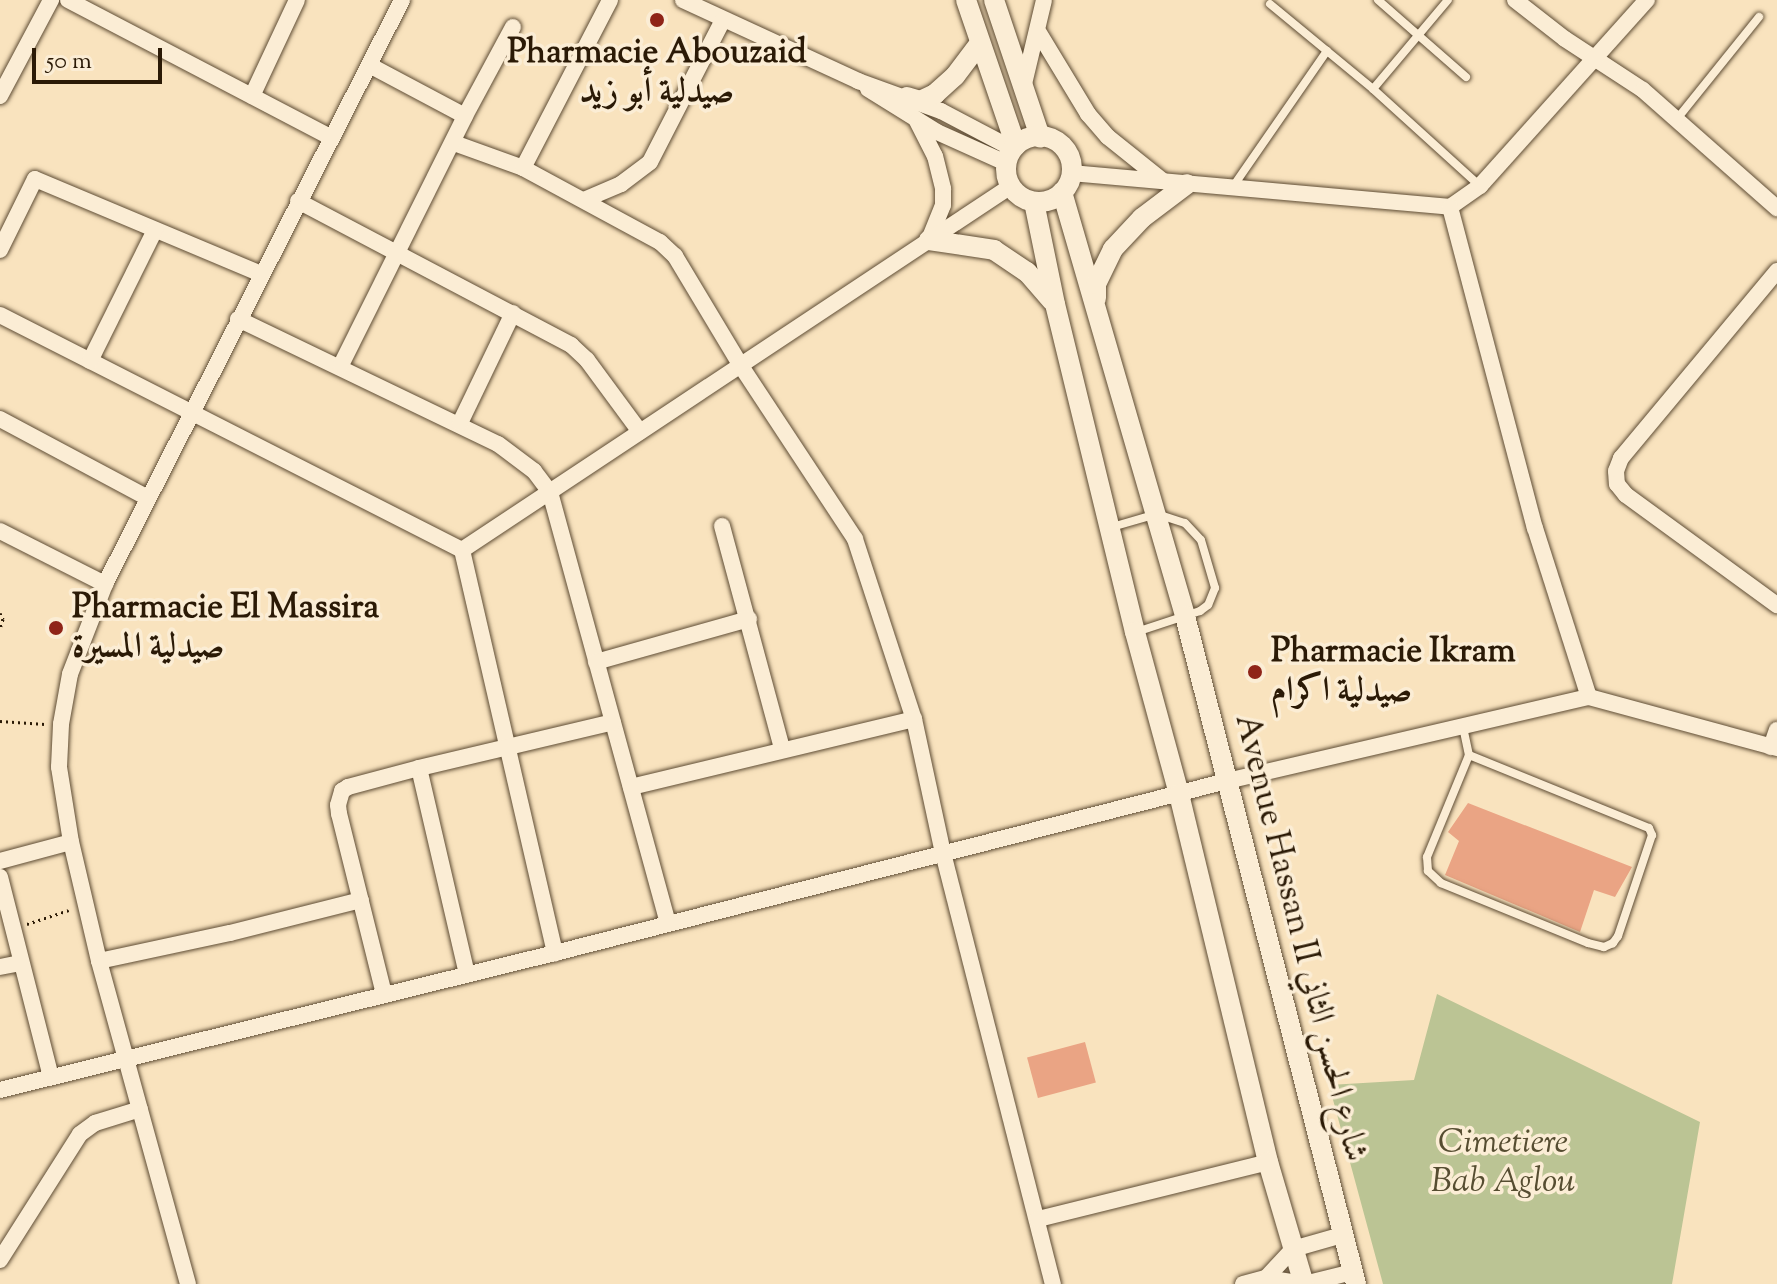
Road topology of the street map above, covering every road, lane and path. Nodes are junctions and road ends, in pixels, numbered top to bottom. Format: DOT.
graph roads {
  1 [pos="51,0"];
  2 [pos="68,0"];
  3 [pos="297,0"];
  4 [pos="402,0"];
  5 [pos="610,0"];
  6 [pos="683,0"];
  7 [pos="966,0"];
  8 [pos="994,0"];
  9 [pos="1044,0"];
  10 [pos="1378,0"];
  11 [pos="1448,0"];
  12 [pos="1515,0"];
  13 [pos="1647,0"];
  14 [pos="1270,4"];
  15 [pos="1759,17"];
  16 [pos="723,20"];
  17 [pos="513,27"];
  18 [pos="1039,33"];
  19 [pos="1418,37"];
  20 [pos="980,43"];
  21 [pos="1327,51"];
  22 [pos="1596,58"];
  23 [pos="371,66"];
  24 [pos="1466,77"];
  25 [pos="858,81"];
  26 [pos="1024,84"];
  27 [pos="1373,89"];
  28 [pos="0,96"];
  29 [pos="252,96"];
  30 [pos="907,97"];
  31 [pos="465,116"];
  32 [pos="1677,119"];
  33 [pos="916,120"];
  34 [pos="330,137"];
  35 [pos="1040,137"];
  36 [pos="454,143"];
  37 [pos="1012,153"];
  38 [pos="523,168"];
  39 [pos="1071,173"];
  40 [pos="1164,182"];
  41 [pos="1187,184"];
  42 [pos="1011,186"];
  43 [pos="1480,186"];
  44 [pos="1232,188"];
  45 [pos="1062,192"];
  46 [pos="586,199"];
  47 [pos="298,201"];
  48 [pos="1034,202"];
  49 [pos="1450,207"];
  50 [pos="1777,208"];
  51 [pos="155,230"];
  52 [pos="925,244"];
  53 [pos="0,250"];
  54 [pos="398,252"];
  55 [pos="1777,271"];
  56 [pos="261,274"];
  57 [pos="1055,304"];
  58 [pos="1097,306"];
  59 [pos="513,313"];
  60 [pos="238,319"];
  61 [pos="2,320"];
  62 [pos="90,361"];
  63 [pos="341,365"];
  64 [pos="741,366"];
  65 [pos="191,413"];
  66 [pos="0,419"];
  67 [pos="460,423"];
  68 [pos="640,432"];
  69 [pos="550,492"];
  70 [pos="148,498"];
  71 [pos="1157,514"];
  72 [pos="722,526"];
  73 [pos="1111,528"];
  74 [pos="0,531"];
  75 [pos="462,550"];
  76 [pos="105,584"];
  77 [pos="1777,605"];
  78 [pos="0,613"];
  79 [pos="1185,616"];
  80 [pos="749,619"];
  81 [pos="0,629"];
  82 [pos="1135,632"];
  83 [pos="596,662"];
  84 [pos="1589,697"];
  85 [pos="914,719"];
  86 [pos="0,721"];
  87 [pos="613,722"];
  88 [pos="61,724"];
  89 [pos="1463,727"];
  90 [pos="1775,742"];
  91 [pos="507,747"];
  92 [pos="782,749"];
  93 [pos="1469,755"];
  94 [pos="419,768"];
  95 [pos="1227,781"];
  96 [pos="631,787"];
  97 [pos="1179,794"];
  98 [pos="71,842"];
  99 [pos="943,853"];
  100 [pos="0,861"];
  101 [pos="0,877"];
  102 [pos="361,900"];
  103 [pos="86,904"];
  104 [pos="668,923"];
  105 [pos="12,929"];
  106 [pos="555,953"];
  107 [pos="99,961"];
  108 [pos="20,963"];
  109 [pos="0,967"];
  110 [pos="467,975"];
  111 [pos="384,994"];
  112 [pos="125,1057"];
  113 [pos="51,1077"];
  114 [pos="0,1090"];
  115 [pos="140,1109"];
  116 [pos="1268,1162"];
  117 [pos="1038,1219"];
  118 [pos="1342,1235"];
  119 [pos="1293,1249"];
  120 [pos="0,1260"];
  121 [pos="1266,1278"];
  122 [pos="1354,1278"];
  123 [pos="183,1280"];
  124 [pos="1053,1284"];
  125 [pos="1243,1284"];
  126 [pos="1304,1284"];
  1 -- 28 [label="street"];
  2 -- 29 [label="street"];
  3 -- 29 [label="street"];
  4 -- 23 [label="street"];
  5 -- 38 [label="street"];
  6 -- 16 [label="street"];
  7 -- 20 [label="street"];
  8 -- 26 [label="street"];
  9 -- 18 [label="street"];
  10 -- 19 [label="lane"];
  11 -- 19 [label="lane"];
  12 -- 22 [label="street"];
  13 -- 22 [label="street"];
  14 -- 21 [label="lane"];
  15 -- 32 [label="lane"];
  16 -- 25 [label="street"];
  16 -- 46 [label="street"];
  17 -- 31 [label="street"];
  18 -- 26 [label="street"];
  18 -- 40 [label="street"];
  19 -- 24 [label="lane"];
  19 -- 27 [label="lane"];
  20 -- 30 [label="street"];
  20 -- 37 [label="street"];
  21 -- 27 [label="lane"];
  21 -- 44 [label="lane"];
  22 -- 32 [label="street"];
  22 -- 43 [label="street"];
  23 -- 31 [label="street"];
  23 -- 34 [label="street"];
  25 -- 30 [label="street"];
  25 -- 33 [label="street"];
  26 -- 35 [label="street"];
  27 -- 43 [label="lane"];
  29 -- 34 [label="street"];
  30 -- 37 [label="street"];
  31 -- 36 [label="street"];
  32 -- 50 [label="street"];
  33 -- 37 [label="street"];
  33 -- 52 [label="street"];
  34 -- 47 [label="street"];
  35 -- 37 [label="street"];
  35 -- 39 [label="street"];
  36 -- 38 [label="street"];
  36 -- 54 [label="street"];
  37 -- 42 [label="street"];
  38 -- 46 [label="street"];
  39 -- 40 [label="street"];
  39 -- 45 [label="street"];
  40 -- 41 [label="street"];
  41 -- 44 [label="street"];
  41 -- 58 [label="street"];
  42 -- 48 [label="street"];
  42 -- 52 [label="street"];
  43 -- 49 [label="street"];
  44 -- 49 [label="street"];
  45 -- 48 [label="street"];
  45 -- 58 [label="street, Avenue Hassan II شارع الحسن الثاني"];
  46 -- 64 [label="street"];
  47 -- 54 [label="street"];
  47 -- 56 [label="street"];
  48 -- 57 [label="street"];
  49 -- 84 [label="street"];
  51 -- 53 [label="street"];
  51 -- 56 [label="street"];
  51 -- 62 [label="street"];
  52 -- 57 [label="street"];
  52 -- 64 [label="street"];
  54 -- 59 [label="street"];
  54 -- 63 [label="street"];
  55 -- 77 [label="street"];
  56 -- 60 [label="street"];
  57 -- 73 [label="street"];
  58 -- 71 [label="street, Avenue Hassan II شارع الحسن الثاني"];
  59 -- 67 [label="street"];
  59 -- 68 [label="street"];
  60 -- 63 [label="street"];
  60 -- 65 [label="street"];
  61 -- 62 [label="street"];
  62 -- 65 [label="street"];
  63 -- 67 [label="street"];
  64 -- 68 [label="street"];
  64 -- 85 [label="street"];
  65 -- 70 [label="street"];
  65 -- 75 [label="street"];
  66 -- 70 [label="street"];
  67 -- 69 [label="street"];
  68 -- 69 [label="street"];
  69 -- 75 [label="street"];
  69 -- 83 [label="street"];
  70 -- 76 [label="street"];
  71 -- 73 [label="lane"];
  71 -- 79 [label="street, Avenue Hassan II شارع الحسن الثاني"];
  71 -- 79 [label="lane"];
  72 -- 80 [label="street"];
  73 -- 82 [label="street"];
  74 -- 76 [label="street"];
  75 -- 91 [label="street"];
  76 -- 88 [label="street"];
  78 -- 81 [label="path"];
  79 -- 82 [label="lane"];
  79 -- 95 [label="street, Avenue Hassan II شارع الحسن الثاني"];
  80 -- 83 [label="street"];
  80 -- 92 [label="street"];
  82 -- 97 [label="street"];
  83 -- 87 [label="street"];
  84 -- 89 [label="street"];
  84 -- 90 [label="street"];
  85 -- 92 [label="street"];
  85 -- 99 [label="street"];
  86 -- 88 [label="path"];
  87 -- 91 [label="street"];
  87 -- 96 [label="street"];
  88 -- 98 [label="street"];
  89 -- 93 [label="lane"];
  89 -- 95 [label="street"];
  91 -- 94 [label="street"];
  91 -- 106 [label="street"];
  92 -- 96 [label="street"];
  93 -- 93 [label="lane"];
  94 -- 102 [label="street"];
  94 -- 110 [label="street"];
  95 -- 97 [label="street"];
  95 -- 118 [label="street, Avenue Hassan II شارع الحسن الثاني"];
  96 -- 104 [label="street"];
  97 -- 99 [label="street"];
  97 -- 116 [label="street"];
  98 -- 100 [label="street"];
  98 -- 103 [label="street"];
  99 -- 104 [label="street"];
  99 -- 117 [label="street"];
  101 -- 105 [label="street"];
  102 -- 107 [label="street"];
  102 -- 111 [label="street"];
  103 -- 105 [label="path"];
  103 -- 107 [label="street"];
  104 -- 106 [label="street"];
  105 -- 108 [label="street"];
  106 -- 110 [label="street"];
  107 -- 112 [label="street"];
  108 -- 109 [label="street"];
  108 -- 113 [label="street"];
  110 -- 111 [label="street"];
  111 -- 112 [label="street"];
  112 -- 113 [label="street"];
  112 -- 115 [label="street"];
  113 -- 114 [label="street"];
  115 -- 120 [label="street"];
  115 -- 123 [label="street"];
  116 -- 117 [label="street"];
  116 -- 119 [label="street"];
  117 -- 124 [label="street"];
  118 -- 119 [label="street"];
  118 -- 122 [label="street, Avenue Hassan II شارع الحسن الثاني"];
  119 -- 121 [label="street"];
  119 -- 126 [label="street"];
  121 -- 125 [label="street"];
  121 -- 126 [label="street"];
  122 -- 126 [label="street"];
}
